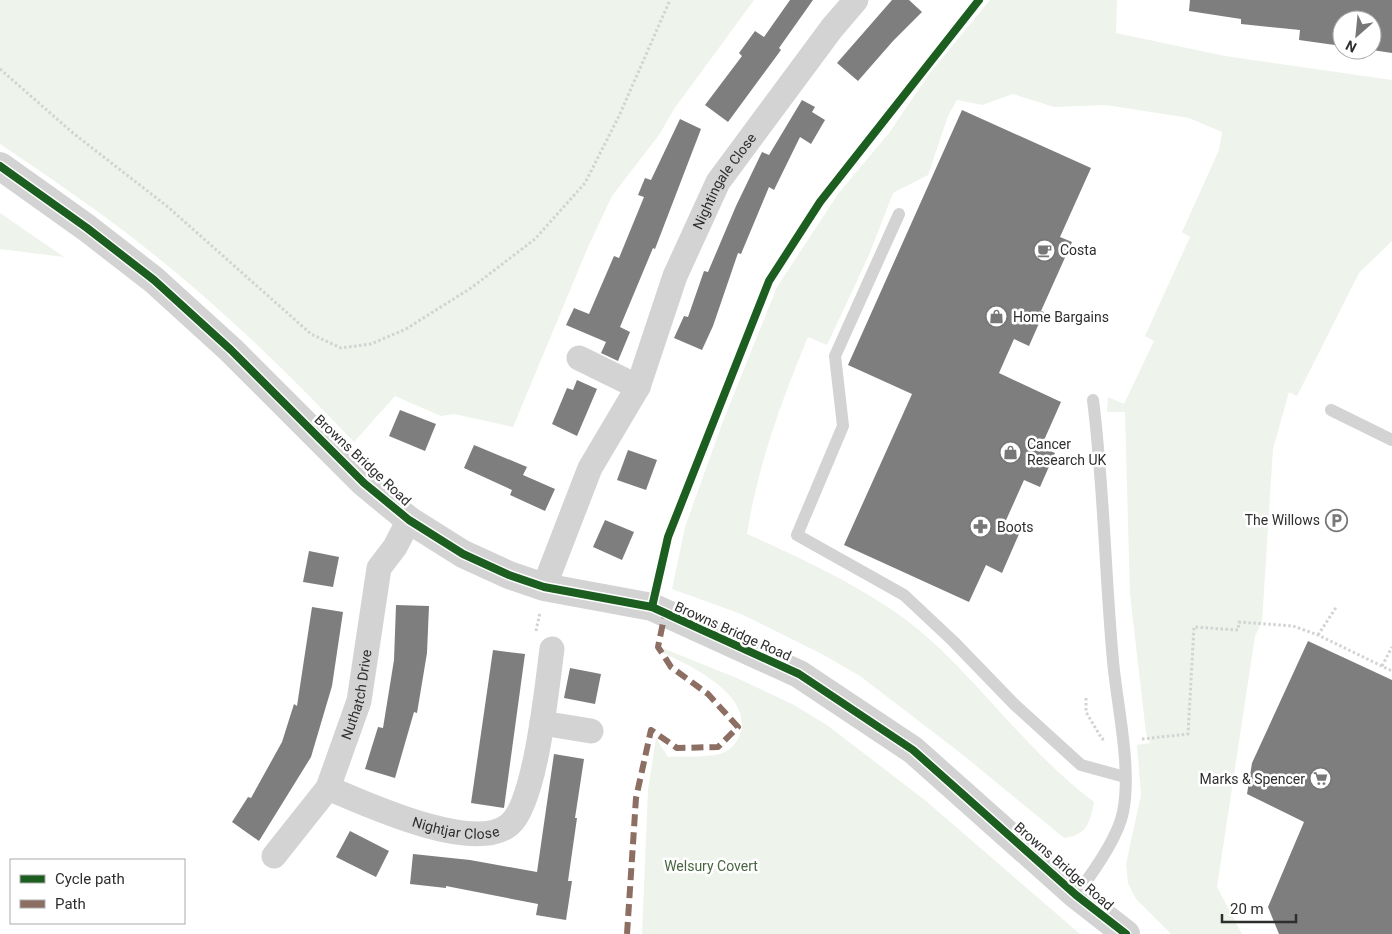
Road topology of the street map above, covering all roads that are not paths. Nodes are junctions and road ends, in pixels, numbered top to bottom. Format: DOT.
graph roads {
  1 [pos="856,0"];
  2 [pos="0,166"];
  3 [pos="899,214"];
  4 [pos="579,358"];
  5 [pos="638,387"];
  6 [pos="1092,400"];
  7 [pos="1331,410"];
  8 [pos="1392,440"];
  9 [pos="409,520"];
  10 [pos="544,587"];
  11 [pos="552,649"];
  12 [pos="542,723"];
  13 [pos="591,731"];
  14 [pos="1125,777"];
  15 [pos="328,788"];
  16 [pos="274,856"];
  17 [pos="1076,894"];
  18 [pos="1126,934"];
  1 -- 5 [label="street, Nightingale Close"];
  2 -- 9 [label="street, Browns Bridge Road"];
  3 -- 14 [label="lane"];
  4 -- 5 [label="street"];
  5 -- 10 [label="street, Nightingale Close"];
  6 -- 14 [label="lane"];
  7 -- 8 [label="lane"];
  9 -- 10 [label="street, Browns Bridge Road"];
  9 -- 15 [label="street, Nuthatch Drive"];
  10 -- 17 [label="street, Browns Bridge Road"];
  11 -- 12 [label="street, Nightjar Close"];
  12 -- 13 [label="street"];
  12 -- 15 [label="street, Nightjar Close"];
  14 -- 17 [label="lane"];
  15 -- 16 [label="street, Nuthatch Drive"];
  17 -- 18 [label="street, Browns Bridge Road"];
}
